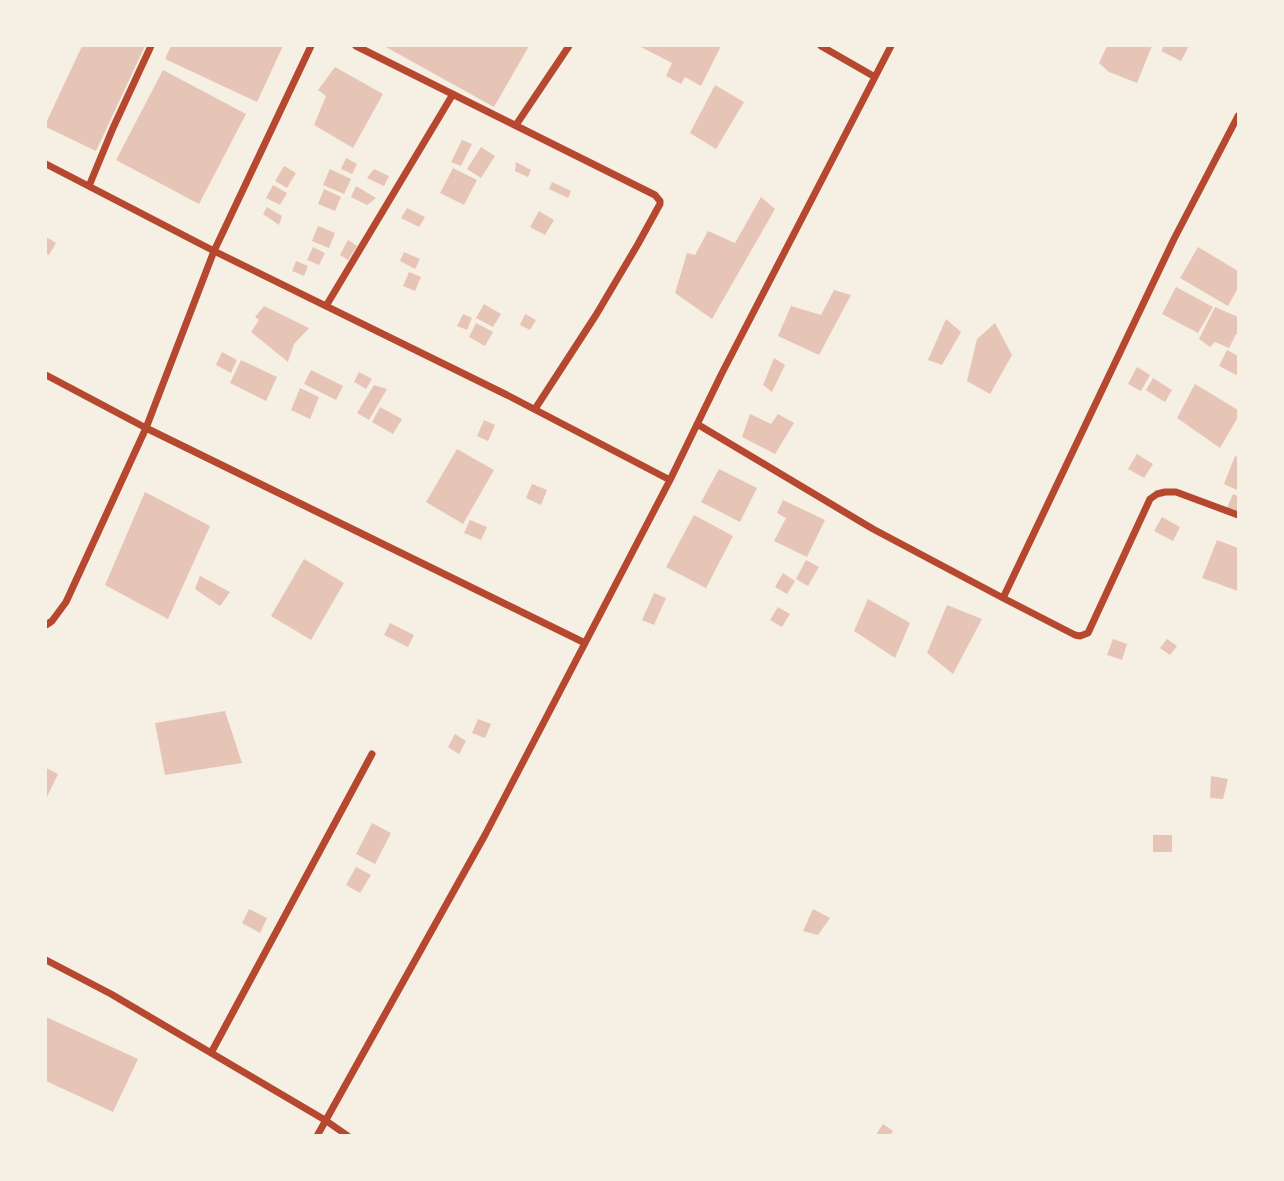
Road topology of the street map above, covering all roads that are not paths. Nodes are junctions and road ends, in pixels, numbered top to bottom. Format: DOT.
graph roads {
  1 [pos="151,46"];
  2 [pos="311,46"];
  3 [pos="356,46"];
  4 [pos="569,46"];
  5 [pos="821,46"];
  6 [pos="891,46"];
  7 [pos="875,76"];
  8 [pos="453,94"];
  9 [pos="1238,116"];
  10 [pos="516,125"];
  11 [pos="46,164"];
  12 [pos="89,186"];
  13 [pos="214,251"];
  14 [pos="326,306"];
  15 [pos="46,375"];
  16 [pos="535,409"];
  17 [pos="697,424"];
  18 [pos="146,428"];
  19 [pos="670,480"];
  20 [pos="1238,515"];
  21 [pos="1003,598"];
  22 [pos="46,625"];
  23 [pos="585,643"];
  24 [pos="372,754"];
  25 [pos="46,960"];
  26 [pos="211,1053"];
  27 [pos="325,1120"];
  28 [pos="317,1136"];
  29 [pos="348,1136"];
  1 -- 12 [label="street"];
  2 -- 13 [label="street"];
  3 -- 8 [label="street"];
  4 -- 10 [label="street"];
  5 -- 7 [label="street"];
  6 -- 7 [label="street"];
  7 -- 17 [label="street"];
  8 -- 10 [label="street"];
  8 -- 14 [label="street"];
  9 -- 21 [label="street"];
  10 -- 16 [label="street"];
  11 -- 12 [label="street"];
  12 -- 13 [label="street"];
  13 -- 14 [label="street"];
  13 -- 18 [label="street"];
  14 -- 16 [label="street"];
  15 -- 18 [label="street"];
  16 -- 19 [label="street"];
  17 -- 19 [label="street"];
  17 -- 21 [label="street"];
  18 -- 22 [label="street"];
  18 -- 23 [label="street"];
  19 -- 23 [label="street"];
  20 -- 21 [label="street"];
  23 -- 27 [label="street"];
  24 -- 26 [label="street"];
  25 -- 26 [label="street"];
  26 -- 27 [label="street"];
  27 -- 28 [label="street"];
  27 -- 29 [label="street"];
}
